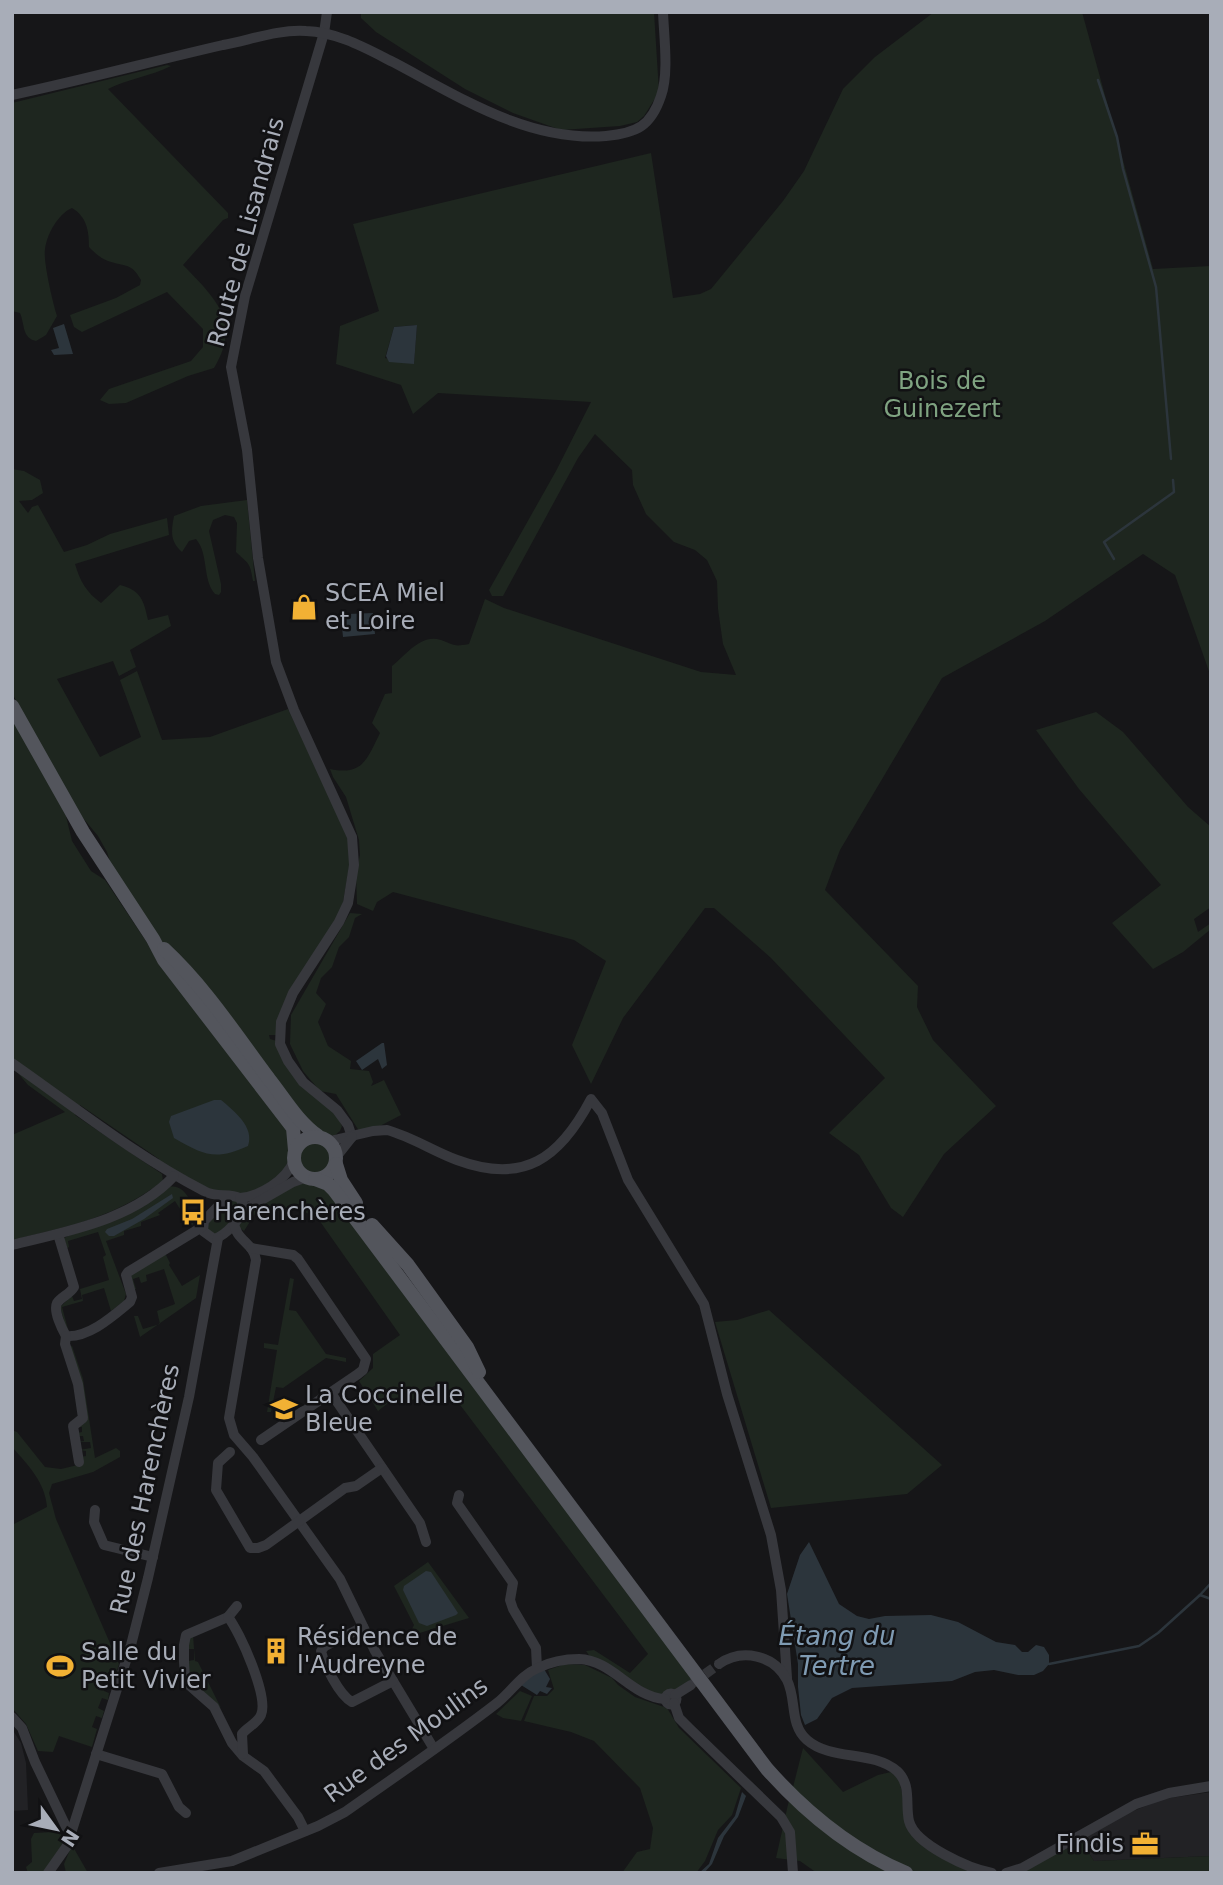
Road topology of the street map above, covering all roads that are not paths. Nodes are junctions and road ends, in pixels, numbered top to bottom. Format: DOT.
graph roads {
  1 [pos="327,12"];
  2 [pos="663,12"];
  3 [pos="324,33"];
  4 [pos="12,96"];
  5 [pos="12,706"];
  6 [pos="153,939"];
  7 [pos="13,1066"];
  8 [pos="352,1137"];
  9 [pos="324,1139"];
  10 [pos="295,1156"];
  11 [pos="336,1160"];
  12 [pos="174,1176"];
  13 [pos="311,1178"];
  14 [pos="228,1196"];
  15 [pos="240,1198"];
  16 [pos="244,1210"];
  17 [pos="209,1215"];
  18 [pos="234,1222"];
  19 [pos="58,1234"];
  20 [pos="209,1234"];
  21 [pos="236,1234"];
  22 [pos="12,1245"];
  23 [pos="251,1248"];
  24 [pos="271,1252"];
  25 [pos="256,1262"];
  26 [pos="66,1336"];
  27 [pos="331,1393"];
  28 [pos="493,1402"];
  29 [pos="234,1435"];
  30 [pos="261,1440"];
  31 [pos="230,1452"];
  32 [pos="253,1457"];
  33 [pos="79,1462"];
  34 [pos="382,1468"];
  35 [pos="459,1495"];
  36 [pos="95,1510"];
  37 [pos="299,1521"];
  38 [pos="426,1542"];
  39 [pos="153,1557"];
  40 [pos="236,1606"];
  41 [pos="228,1617"];
  42 [pos="363,1627"];
  43 [pos="719,1664"];
  44 [pos="537,1668"];
  45 [pos="787,1678"];
  46 [pos="393,1681"];
  47 [pos="691,1685"];
  48 [pos="671,1699"];
  49 [pos="12,1717"];
  50 [pos="434,1748"];
  51 [pos="96,1754"];
  52 [pos="243,1756"];
  53 [pos="1211,1786"];
  54 [pos="1189,1789"];
  55 [pos="1189,1802"];
  56 [pos="186,1813"];
  57 [pos="62,1819"];
  58 [pos="75,1819"];
  59 [pos="305,1831"];
  60 [pos="70,1835"];
  61 [pos="59,1859"];
  62 [pos="48,1873"];
  63 [pos="62,1873"];
  64 [pos="159,1873"];
  65 [pos="793,1873"];
  66 [pos="906,1873"];
  67 [pos="992,1873"];
  68 [pos="1006,1873"];
  1 -- 3 [label="street"];
  2 -- 3 [label="street"];
  3 -- 4 [label="street"];
  3 -- 8 [label="street, Route de Lisandrais"];
  5 -- 6 [label="main road"];
  6 -- 9 [label="main road"];
  6 -- 10 [label="main road"];
  7 -- 12 [label="street"];
  8 -- 9 [label="street"];
  8 -- 11 [label="street"];
  8 -- 45 [label="street"];
  9 -- 10 [label="main road"];
  9 -- 11 [label="main road"];
  10 -- 13 [label="main road"];
  10 -- 15 [label="street"];
  11 -- 13 [label="main road"];
  11 -- 28 [label="main road"];
  12 -- 14 [label="street"];
  12 -- 17 [label="street"];
  12 -- 19 [label="street"];
  13 -- 16 [label="street"];
  13 -- 28 [label="main road"];
  14 -- 15 [label="street"];
  14 -- 17 [label="street"];
  15 -- 16 [label="street"];
  16 -- 18 [label="street"];
  17 -- 20 [label="street"];
  18 -- 20 [label="street"];
  18 -- 21 [label="street"];
  19 -- 22 [label="street"];
  19 -- 26 [label="street"];
  20 -- 21 [label="street"];
  20 -- 26 [label="street"];
  20 -- 39 [label="street, Rue des Harenchères"];
  21 -- 23 [label="street"];
  23 -- 24 [label="street"];
  23 -- 25 [label="street"];
  24 -- 25 [label="street"];
  24 -- 27 [label="street"];
  25 -- 29 [label="street"];
  26 -- 33 [label="street"];
  27 -- 30 [label="street"];
  27 -- 34 [label="street"];
  28 -- 66 [label="main road"];
  29 -- 30 [label="street"];
  29 -- 31 [label="street"];
  29 -- 32 [label="street"];
  30 -- 32 [label="street"];
  31 -- 32 [label="street"];
  31 -- 37 [label="street"];
  32 -- 37 [label="street"];
  34 -- 37 [label="street"];
  34 -- 38 [label="street"];
  35 -- 44 [label="street"];
  36 -- 39 [label="street"];
  37 -- 42 [label="street"];
  39 -- 51 [label="street, Rue des Harenchères"];
  40 -- 41 [label="street"];
  41 -- 52 [label="street"];
  41 -- 52 [label="street"];
  42 -- 46 [label="street"];
  42 -- 46 [label="street"];
  43 -- 45 [label="street"];
  44 -- 48 [label="street, Rue des Moulins"];
  44 -- 50 [label="street, Rue des Moulins"];
  45 -- 67 [label="street"];
  46 -- 50 [label="street"];
  47 -- 48 [label="street"];
  48 -- 65 [label="street"];
  49 -- 57 [label="street"];
  50 -- 59 [label="street, Rue des Moulins"];
  51 -- 56 [label="street"];
  51 -- 58 [label="street, Rue des Harenchères"];
  52 -- 59 [label="street"];
  53 -- 54 [label="street"];
  54 -- 55 [label="street"];
  54 -- 68 [label="street"];
  57 -- 58 [label="street"];
  57 -- 60 [label="street"];
  58 -- 60 [label="street, Rue des Harenchères"];
  59 -- 64 [label="street, Rue des Moulins"];
  60 -- 61 [label="street, Rue des Harenchères"];
  61 -- 62 [label="street, Rue des Harenchères"];
  61 -- 63 [label="street"];
}
